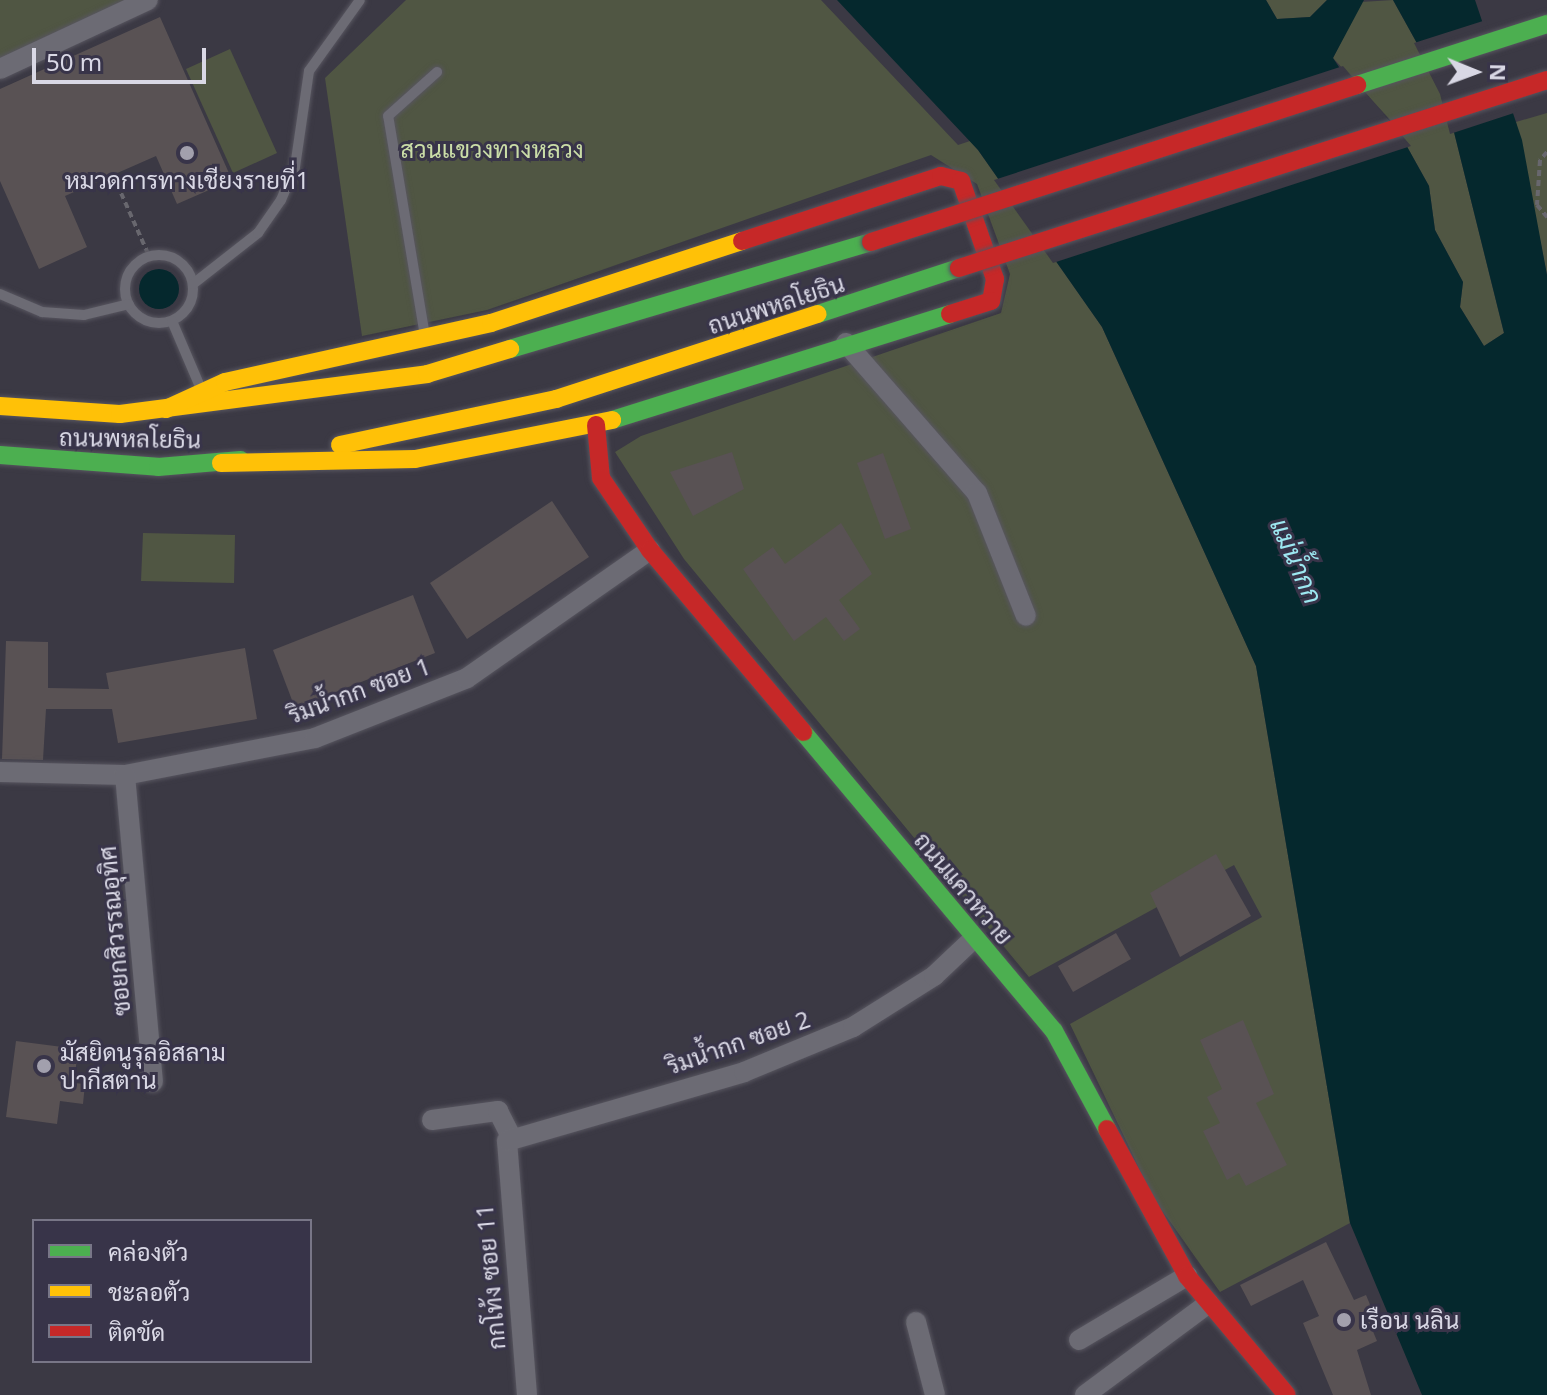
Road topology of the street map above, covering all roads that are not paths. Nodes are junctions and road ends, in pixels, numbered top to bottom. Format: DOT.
graph roads {
  1 [pos="148,0"];
  2 [pos="360,0"];
  3 [pos="1547,24"];
  4 [pos="0,69"];
  5 [pos="437,72"];
  6 [pos="1547,80"];
  7 [pos="193,284"];
  8 [pos="0,294"];
  9 [pos="129,304"];
  10 [pos="172,321"];
  11 [pos="426,337"];
  12 [pos="846,343"];
  13 [pos="202,392"];
  14 [pos="0,406"];
  15 [pos="166,409"];
  16 [pos="596,425"];
  17 [pos="0,455"];
  18 [pos="221,463"];
  19 [pos="650,550"];
  20 [pos="1026,616"];
  21 [pos="0,772"];
  22 [pos="125,775"];
  23 [pos="974,938"];
  24 [pos="153,1082"];
  25 [pos="432,1120"];
  26 [pos="508,1147"];
  27 [pos="1187,1276"];
  28 [pos="1209,1303"];
  29 [pos="916,1322"];
  30 [pos="1079,1340"];
  31 [pos="527,1395"];
  32 [pos="935,1395"];
  33 [pos="1085,1395"];
  34 [pos="1287,1395"];
  1 -- 4 [label="street"];
  2 -- 7 [label="lane"];
  3 -- 15 [label="main road, ถนนพหลโยธิน, bridge"];
  5 -- 11 [label="lane"];
  6 -- 18 [label="main road, ถนนพหลโยธิน, bridge"];
  7 -- 9 [label="lane"];
  7 -- 10 [label="lane"];
  8 -- 9 [label="lane"];
  9 -- 10 [label="lane"];
  10 -- 13 [label="lane"];
  11 -- 12 [label="main road"];
  11 -- 13 [label="main road"];
  12 -- 16 [label="main road"];
  12 -- 20 [label="street"];
  13 -- 15 [label="main road"];
  14 -- 15 [label="main road, ถนนพหลโยธิน"];
  16 -- 18 [label="main road"];
  16 -- 19 [label="main road, ถนนแควหวาย"];
  17 -- 18 [label="main road, ถนนพหลโยธิน"];
  19 -- 22 [label="street, ริมน้ำกก ซอย 1"];
  19 -- 23 [label="main road, ถนนแควหวาย"];
  21 -- 22 [label="street, ริมน้ำกก ซอย 1"];
  22 -- 24 [label="street, ซอยกสิวรรณอุทิศ"];
  23 -- 26 [label="street, ริมน้ำกก ซอย 2"];
  23 -- 27 [label="main road, ถนนแควหวาย"];
  25 -- 26 [label="street"];
  26 -- 31 [label="street, กกโท้ง ซอย 11"];
  27 -- 28 [label="main road, ถนนแควหวาย"];
  27 -- 30 [label="street"];
  28 -- 33 [label="street"];
  28 -- 34 [label="main road, ถนนแควหวาย"];
  29 -- 32 [label="street"];
}
